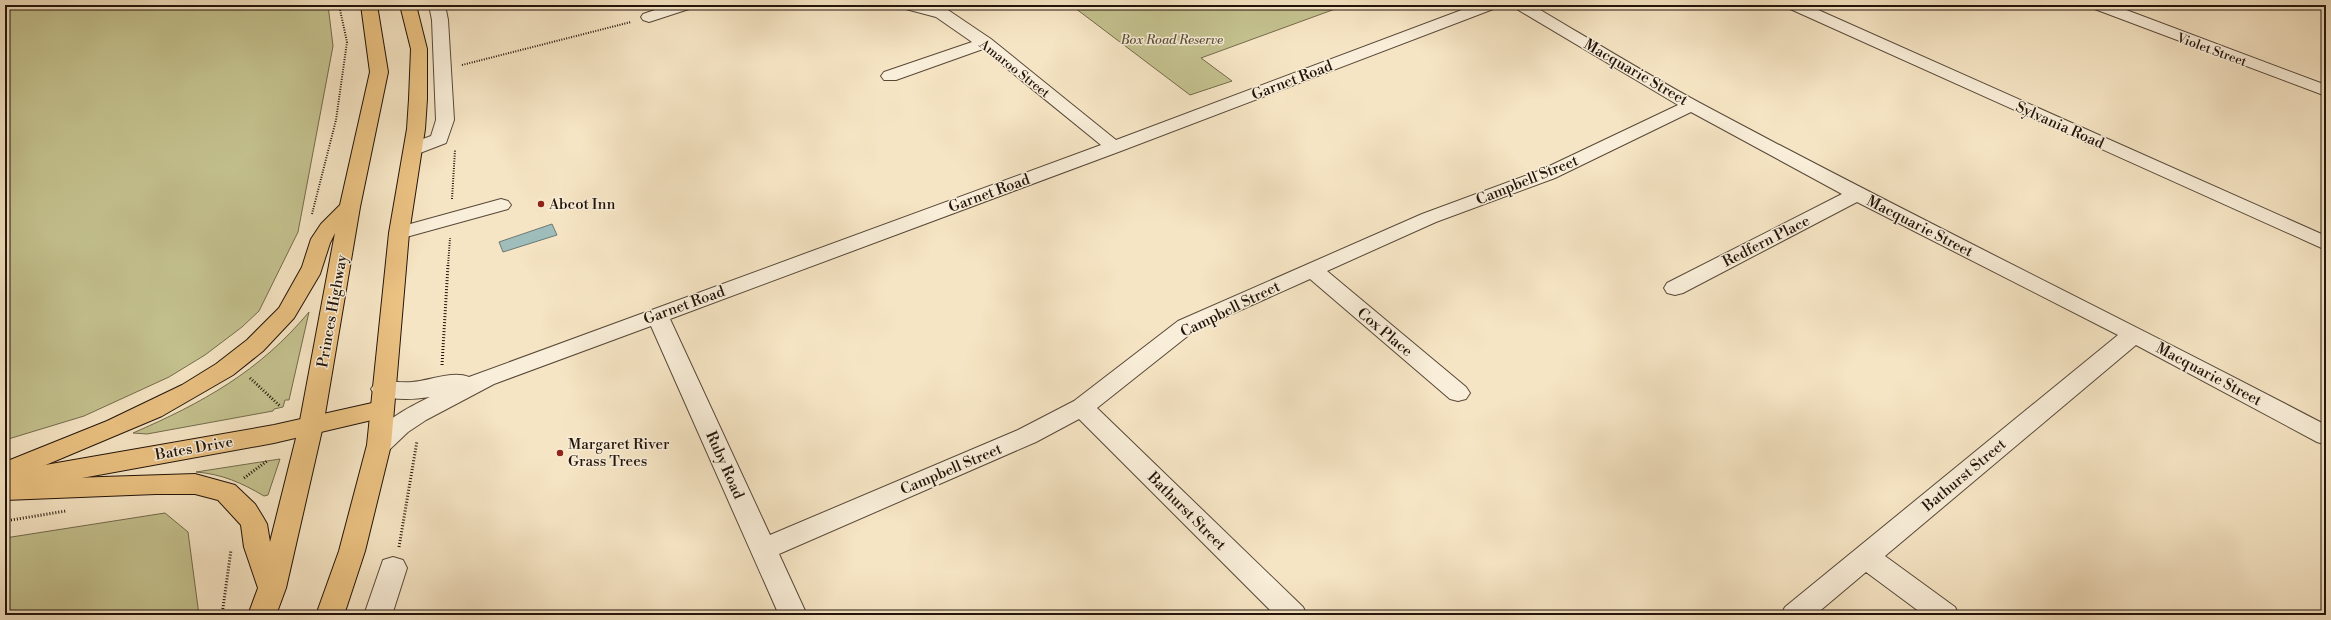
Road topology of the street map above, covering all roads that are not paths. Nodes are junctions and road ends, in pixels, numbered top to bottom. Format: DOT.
graph roads {
  1 [pos="369,5"];
  2 [pos="686,5"];
  3 [pos="908,5"];
  4 [pos="1490,5"];
  5 [pos="1521,5"];
  6 [pos="1794,5"];
  7 [pos="2098,5"];
  8 [pos="437,7"];
  9 [pos="409,9"];
  10 [pos="649,17"];
  11 [pos="985,43"];
  12 [pos="890,76"];
  13 [pos="2326,91"];
  14 [pos="1691,105"];
  15 [pos="1114,147"];
  16 [pos="413,149"];
  17 [pos="1857,194"];
  18 [pos="501,205"];
  19 [pos="350,207"];
  20 [pos="400,233"];
  21 [pos="2326,244"];
  22 [pos="1312,270"];
  23 [pos="1674,288"];
  24 [pos="657,315"];
  25 [pos="2134,334"];
  26 [pos="486,378"];
  27 [pos="1458,394"];
  28 [pos="382,399"];
  29 [pos="1082,407"];
  30 [pos="310,426"];
  31 [pos="2326,436"];
  32 [pos="379,445"];
  33 [pos="5,472"];
  34 [pos="5,482"];
  35 [pos="5,490"];
  36 [pos="762,549"];
  37 [pos="1865,556"];
  38 [pos="393,568"];
  39 [pos="272,588"];
  40 [pos="262,615"];
  41 [pos="330,615"];
  42 [pos="378,615"];
  43 [pos="793,615"];
  44 [pos="1293,615"];
  45 [pos="1794,615"];
  46 [pos="1945,615"];
  1 -- 19 [label="main road, Princes Highway"];
  2 -- 10 [label="street"];
  3 -- 11 [label="street, Amaroo Street"];
  4 -- 15 [label="street, Garnet Road"];
  5 -- 14 [label="street, Macquarie Street"];
  6 -- 21 [label="street, Sylvania Road"];
  7 -- 13 [label="street, Violet Street"];
  8 -- 9 [label="street"];
  8 -- 16 [label="street"];
  9 -- 16 [label="main road"];
  11 -- 12 [label="street"];
  11 -- 15 [label="street, Amaroo Street"];
  14 -- 17 [label="street, Macquarie Street"];
  14 -- 22 [label="street, Campbell Street"];
  15 -- 24 [label="street, Garnet Road"];
  16 -- 20 [label="main road"];
  17 -- 23 [label="street, Redfern Place"];
  17 -- 25 [label="street, Macquarie Street"];
  18 -- 20 [label="street"];
  19 -- 30 [label="main road, Princes Highway"];
  19 -- 33 [label="main road"];
  20 -- 28 [label="main road"];
  22 -- 27 [label="street, Cox Place"];
  22 -- 29 [label="street, Campbell Street"];
  24 -- 26 [label="street, Garnet Road"];
  24 -- 36 [label="street, Ruby Road"];
  25 -- 31 [label="street, Macquarie Street"];
  25 -- 37 [label="street, Bathurst Street"];
  26 -- 28 [label="street, Garnet Road"];
  26 -- 32 [label="street, Garnet Road"];
  28 -- 30 [label="main road, Bates Drive"];
  28 -- 32 [label="main road"];
  29 -- 36 [label="street, Campbell Street"];
  29 -- 44 [label="street, Bathurst Street"];
  30 -- 34 [label="main road, Bates Drive"];
  30 -- 39 [label="main road, Princes Highway"];
  32 -- 41 [label="main road"];
  35 -- 39 [label="main road"];
  36 -- 43 [label="street, Ruby Road"];
  37 -- 45 [label="street, Bathurst Street"];
  37 -- 46 [label="street"];
  38 -- 42 [label="street"];
  39 -- 40 [label="main road, Princes Highway"];
}
